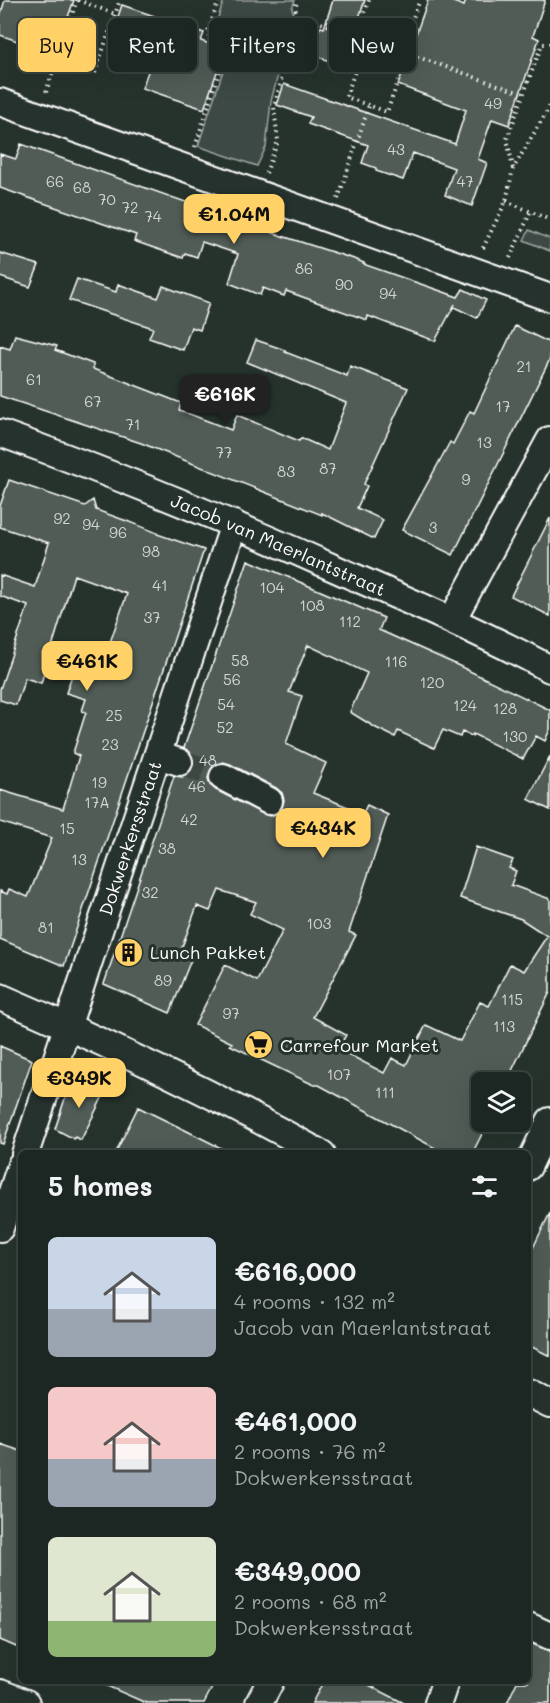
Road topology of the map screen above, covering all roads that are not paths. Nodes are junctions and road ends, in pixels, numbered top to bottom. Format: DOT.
graph roads {
  1 [pos="0,102"];
  2 [pos="550,298"];
  3 [pos="0,433"];
  4 [pos="550,440"];
  5 [pos="234,524"];
  6 [pos="452,620"];
  7 [pos="550,669"];
  8 [pos="223,777"];
  9 [pos="269,801"];
  10 [pos="0,997"];
  11 [pos="68,1026"];
  12 [pos="550,1121"];
  13 [pos="26,1150"];
  14 [pos="315,1150"];
  15 [pos="531,1161"];
  16 [pos="18,1175"];
  17 [pos="0,1228"];
  18 [pos="531,1394"];
  19 [pos="550,1404"];
  20 [pos="531,1627"];
  21 [pos="550,1636"];
  22 [pos="269,1684"];
  23 [pos="445,1684"];
  24 [pos="0,1693"];
  25 [pos="26,1703"];
  26 [pos="259,1703"];
  27 [pos="438,1703"];
  1 -- 2 [label="street"];
  3 -- 5 [label="street, Jacob van Maerlantstraat"];
  4 -- 6 [label="street"];
  5 -- 6 [label="street, Jacob van Maerlantstraat"];
  5 -- 11 [label="street, Dokwerkersstraat"];
  6 -- 7 [label="street, Jacob van Maerlantstraat"];
  8 -- 9 [label="street"];
  10 -- 11 [label="street"];
  11 -- 13 [label="street, Dokwerkersstraat"];
  11 -- 14 [label="street"];
  12 -- 15 [label="street"];
  16 -- 17 [label="street"];
  18 -- 19 [label="street"];
  20 -- 21 [label="street"];
  22 -- 26 [label="street"];
  23 -- 27 [label="street"];
  24 -- 25 [label="street"];
}
